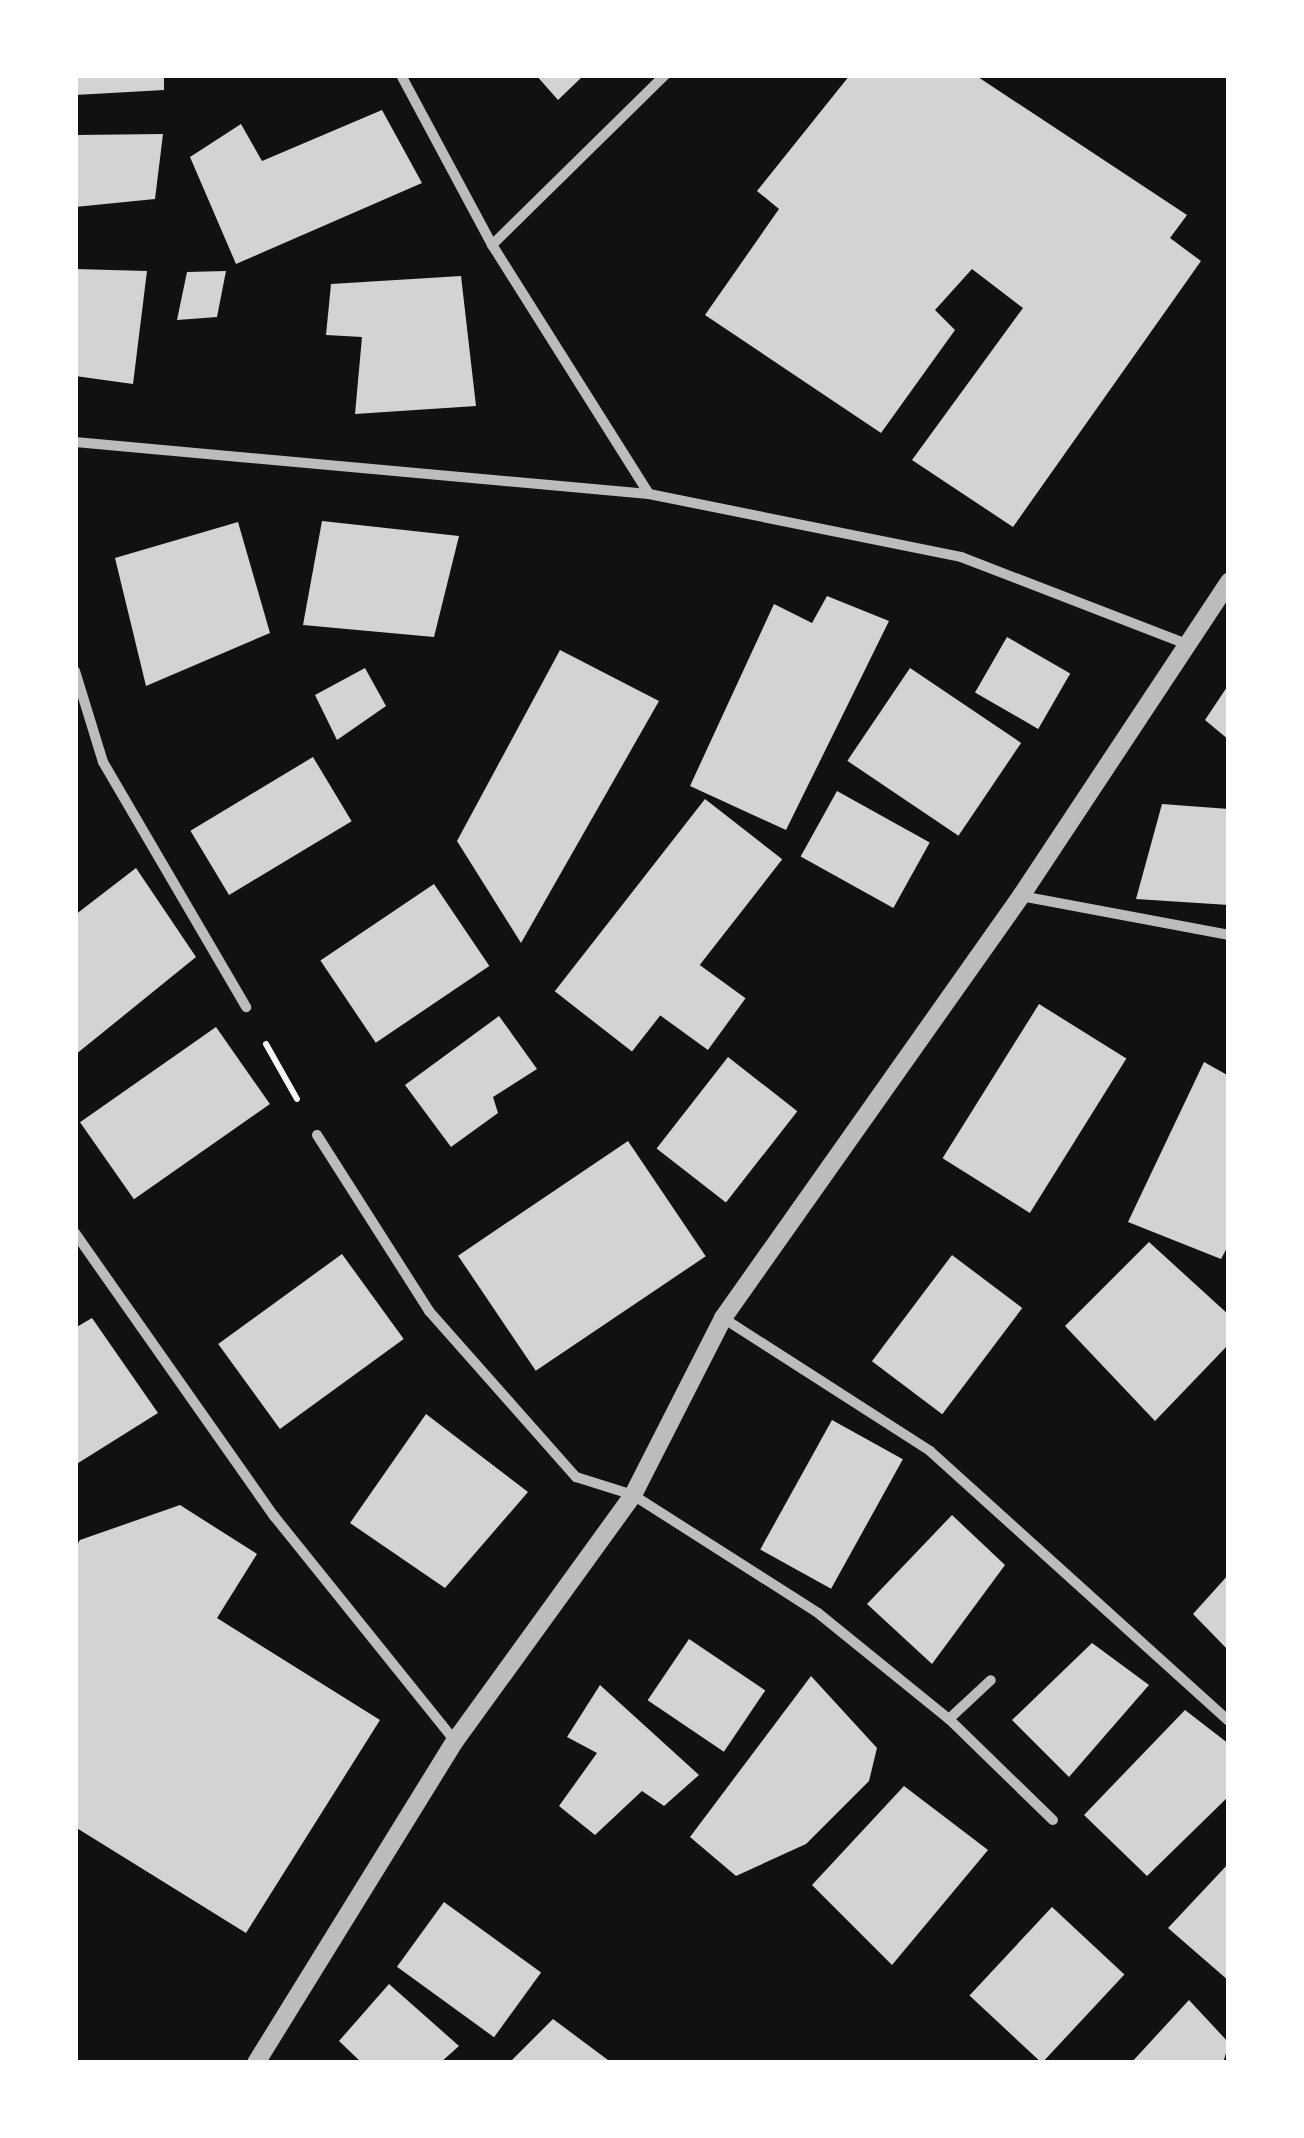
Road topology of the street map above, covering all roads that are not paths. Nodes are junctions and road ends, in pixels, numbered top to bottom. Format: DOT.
graph roads {
  1 [pos="401,75"];
  2 [pos="665,75"];
  3 [pos="492,246"];
  4 [pos="75,442"];
  5 [pos="649,494"];
  6 [pos="1229,582"];
  7 [pos="1186,644"];
  8 [pos="75,671"];
  9 [pos="1021,896"];
  10 [pos="1229,935"];
  11 [pos="246,1007"];
  12 [pos="317,1135"];
  13 [pos="75,1233"];
  14 [pos="723,1318"];
  15 [pos="633,1496"];
  16 [pos="991,1680"];
  17 [pos="949,1719"];
  18 [pos="1229,1720"];
  19 [pos="455,1741"];
  20 [pos="1053,1820"];
  21 [pos="256,2063"];
  1 -- 3 [label="street"];
  2 -- 3 [label="street"];
  3 -- 5 [label="street"];
  4 -- 5 [label="street"];
  5 -- 7 [label="street"];
  6 -- 7 [label="street"];
  7 -- 9 [label="street"];
  8 -- 11 [label="street"];
  9 -- 10 [label="street"];
  9 -- 14 [label="street"];
  12 -- 15 [label="street"];
  13 -- 19 [label="street"];
  14 -- 15 [label="street"];
  14 -- 18 [label="street"];
  15 -- 17 [label="street"];
  15 -- 19 [label="street"];
  16 -- 17 [label="street"];
  17 -- 20 [label="street"];
  19 -- 21 [label="street"];
}
